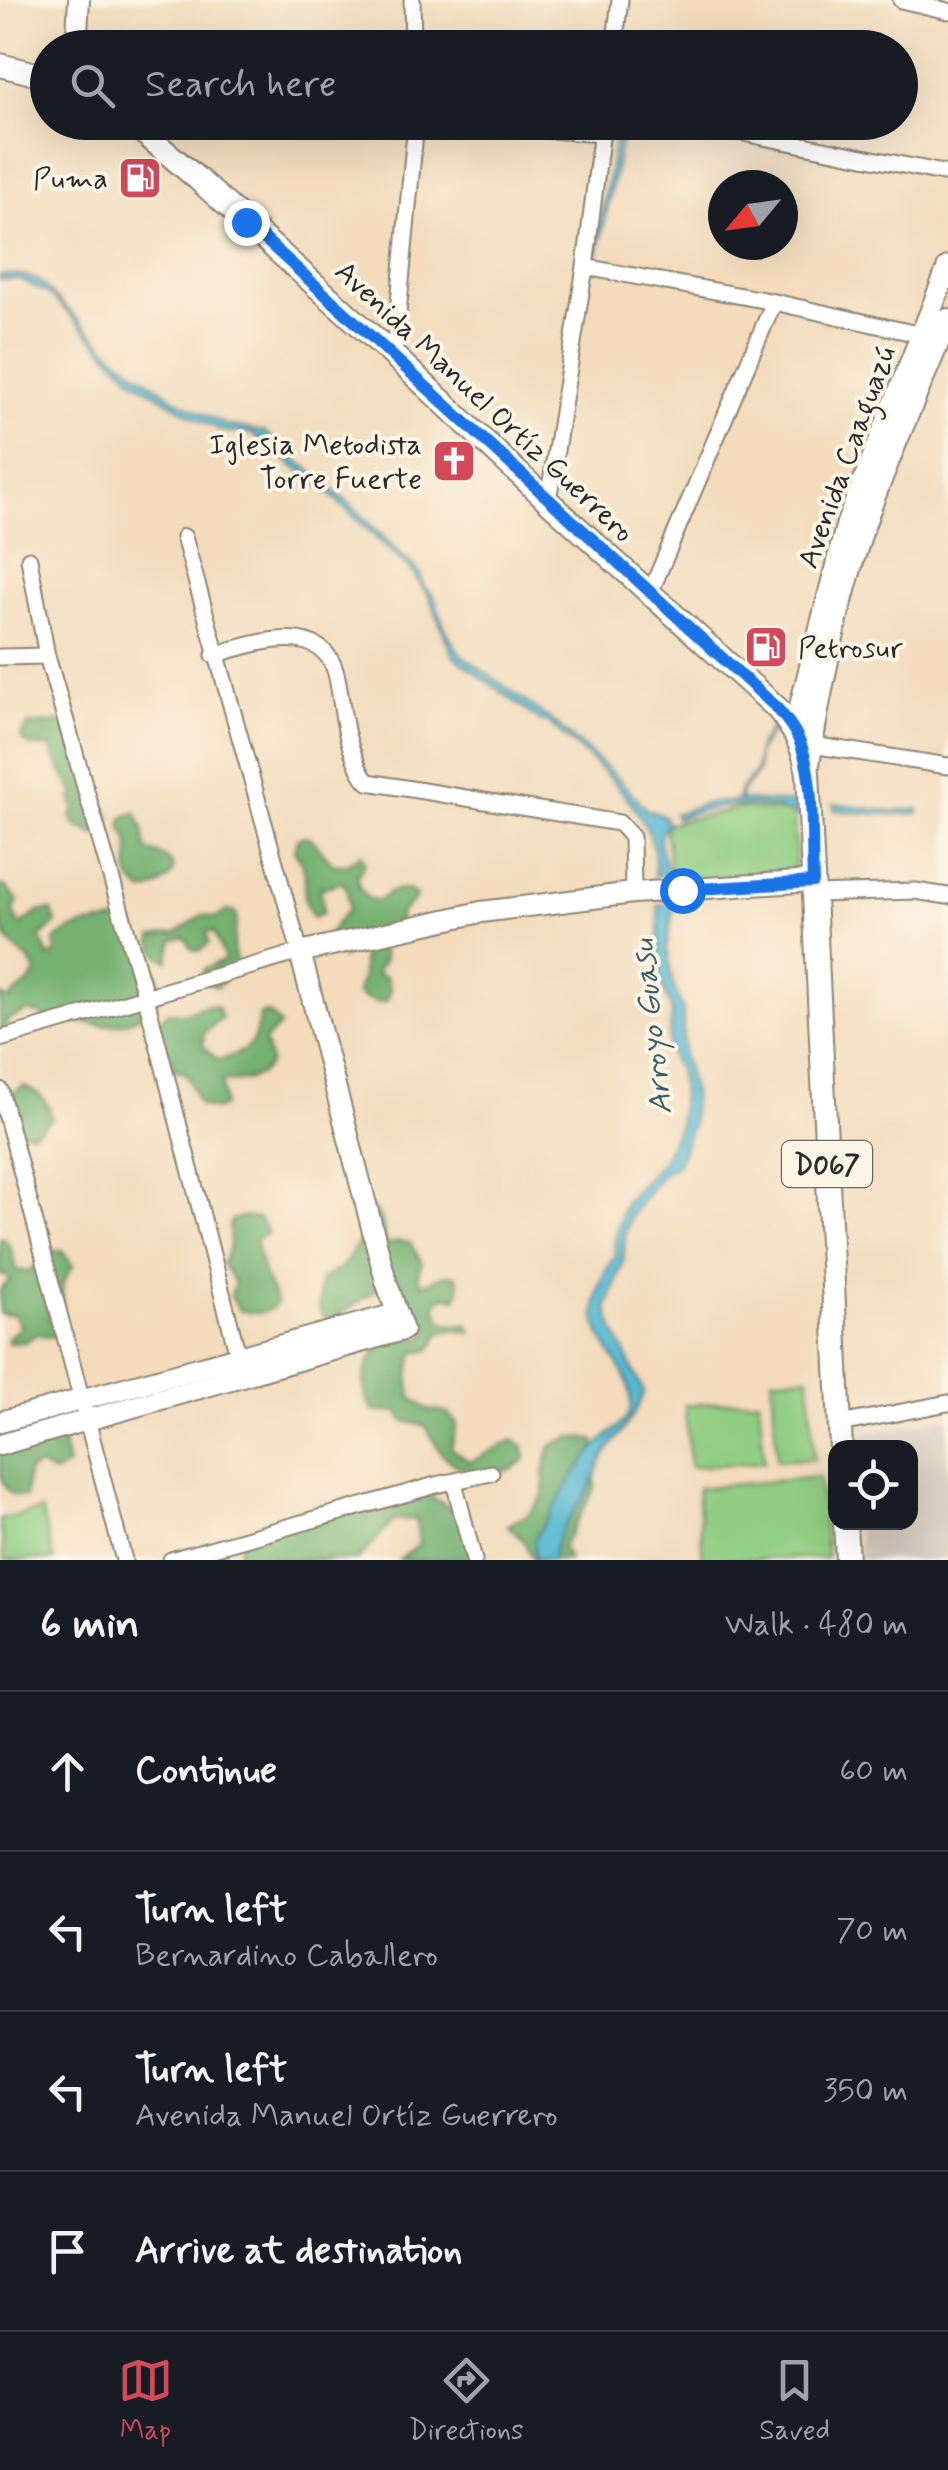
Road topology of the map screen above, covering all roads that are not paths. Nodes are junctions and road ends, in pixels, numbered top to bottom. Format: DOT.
graph roads {
  1 [pos="79,0"];
  2 [pos="412,0"];
  3 [pos="620,0"];
  4 [pos="901,0"];
  5 [pos="948,11"];
  6 [pos="77,30"];
  7 [pos="413,30"];
  8 [pos="616,30"];
  9 [pos="0,65"];
  10 [pos="30,72"];
  11 [pos="152,140"];
  12 [pos="414,140"];
  13 [pos="601,140"];
  14 [pos="779,140"];
  15 [pos="948,174"];
  16 [pos="948,267"];
  17 [pos="585,268"];
  18 [pos="774,302"];
  19 [pos="948,319"];
  20 [pos="932,337"];
  21 [pos="394,356"];
  22 [pos="930,366"];
  23 [pos="548,501"];
  24 [pos="184,537"];
  25 [pos="29,559"];
  26 [pos="650,593"];
  27 [pos="214,655"];
  28 [pos="0,656"];
  29 [pos="48,656"];
  30 [pos="794,728"];
  31 [pos="812,745"];
  32 [pos="948,766"];
  33 [pos="808,773"];
  34 [pos="813,888"];
  35 [pos="643,892"];
  36 [pos="948,896"];
  37 [pos="300,952"];
  38 [pos="146,998"];
  39 [pos="0,1038"];
  40 [pos="0,1090"];
  41 [pos="241,1367"];
  42 [pos="948,1403"];
  43 [pos="86,1412"];
  44 [pos="0,1422"];
  45 [pos="840,1436"];
  46 [pos="0,1445"];
  47 [pos="491,1473"];
  48 [pos="454,1482"];
  49 [pos="845,1530"];
  50 [pos="124,1560"];
  51 [pos="172,1560"];
  52 [pos="474,1560"];
  53 [pos="847,1560"];
  1 -- 6 [label="main road"];
  2 -- 7 [label="street"];
  3 -- 8 [label="street"];
  4 -- 5 [label="street"];
  9 -- 10 [label="main road"];
  11 -- 21 [label="main road, Avenida Manuel Ortíz Guerrero / D067"];
  12 -- 21 [label="street"];
  13 -- 17 [label="street"];
  14 -- 15 [label="street"];
  16 -- 20 [label="main road, Avenida Caaguazú"];
  17 -- 18 [label="street"];
  17 -- 23 [label="street"];
  18 -- 20 [label="street"];
  18 -- 26 [label="street"];
  19 -- 20 [label="main road, Avenida Caaguazú"];
  20 -- 22 [label="main road, Avenida Caaguazú"];
  21 -- 23 [label="main road, Avenida Manuel Ortíz Guerrero / D067"];
  22 -- 30 [label="main road, Avenida Caaguazú"];
  22 -- 31 [label="main road, Avenida Caaguazú"];
  23 -- 26 [label="main road, Avenida Manuel Ortíz Guerrero / D067"];
  24 -- 27 [label="street"];
  25 -- 29 [label="street"];
  26 -- 30 [label="main road, Avenida Manuel Ortíz Guerrero / D067"];
  27 -- 35 [label="street"];
  27 -- 37 [label="street"];
  28 -- 29 [label="street"];
  29 -- 38 [label="street"];
  30 -- 31 [label="street"];
  30 -- 33 [label="main road, D067"];
  31 -- 32 [label="street"];
  31 -- 33 [label="main road, Avenida Caaguazú"];
  33 -- 34 [label="main road, D067"];
  34 -- 35 [label="main road"];
  34 -- 36 [label="street"];
  34 -- 45 [label="main road, D067"];
  35 -- 37 [label="main road"];
  37 -- 38 [label="street"];
  37 -- 41 [label="main road"];
  38 -- 39 [label="street"];
  38 -- 41 [label="street"];
  40 -- 43 [label="street"];
  41 -- 43 [label="main road"];
  42 -- 45 [label="street"];
  43 -- 44 [label="main road"];
  43 -- 46 [label="main road"];
  43 -- 50 [label="street"];
  47 -- 48 [label="street"];
  48 -- 51 [label="street"];
  48 -- 52 [label="street"];
  49 -- 53 [label="main road"];
}
